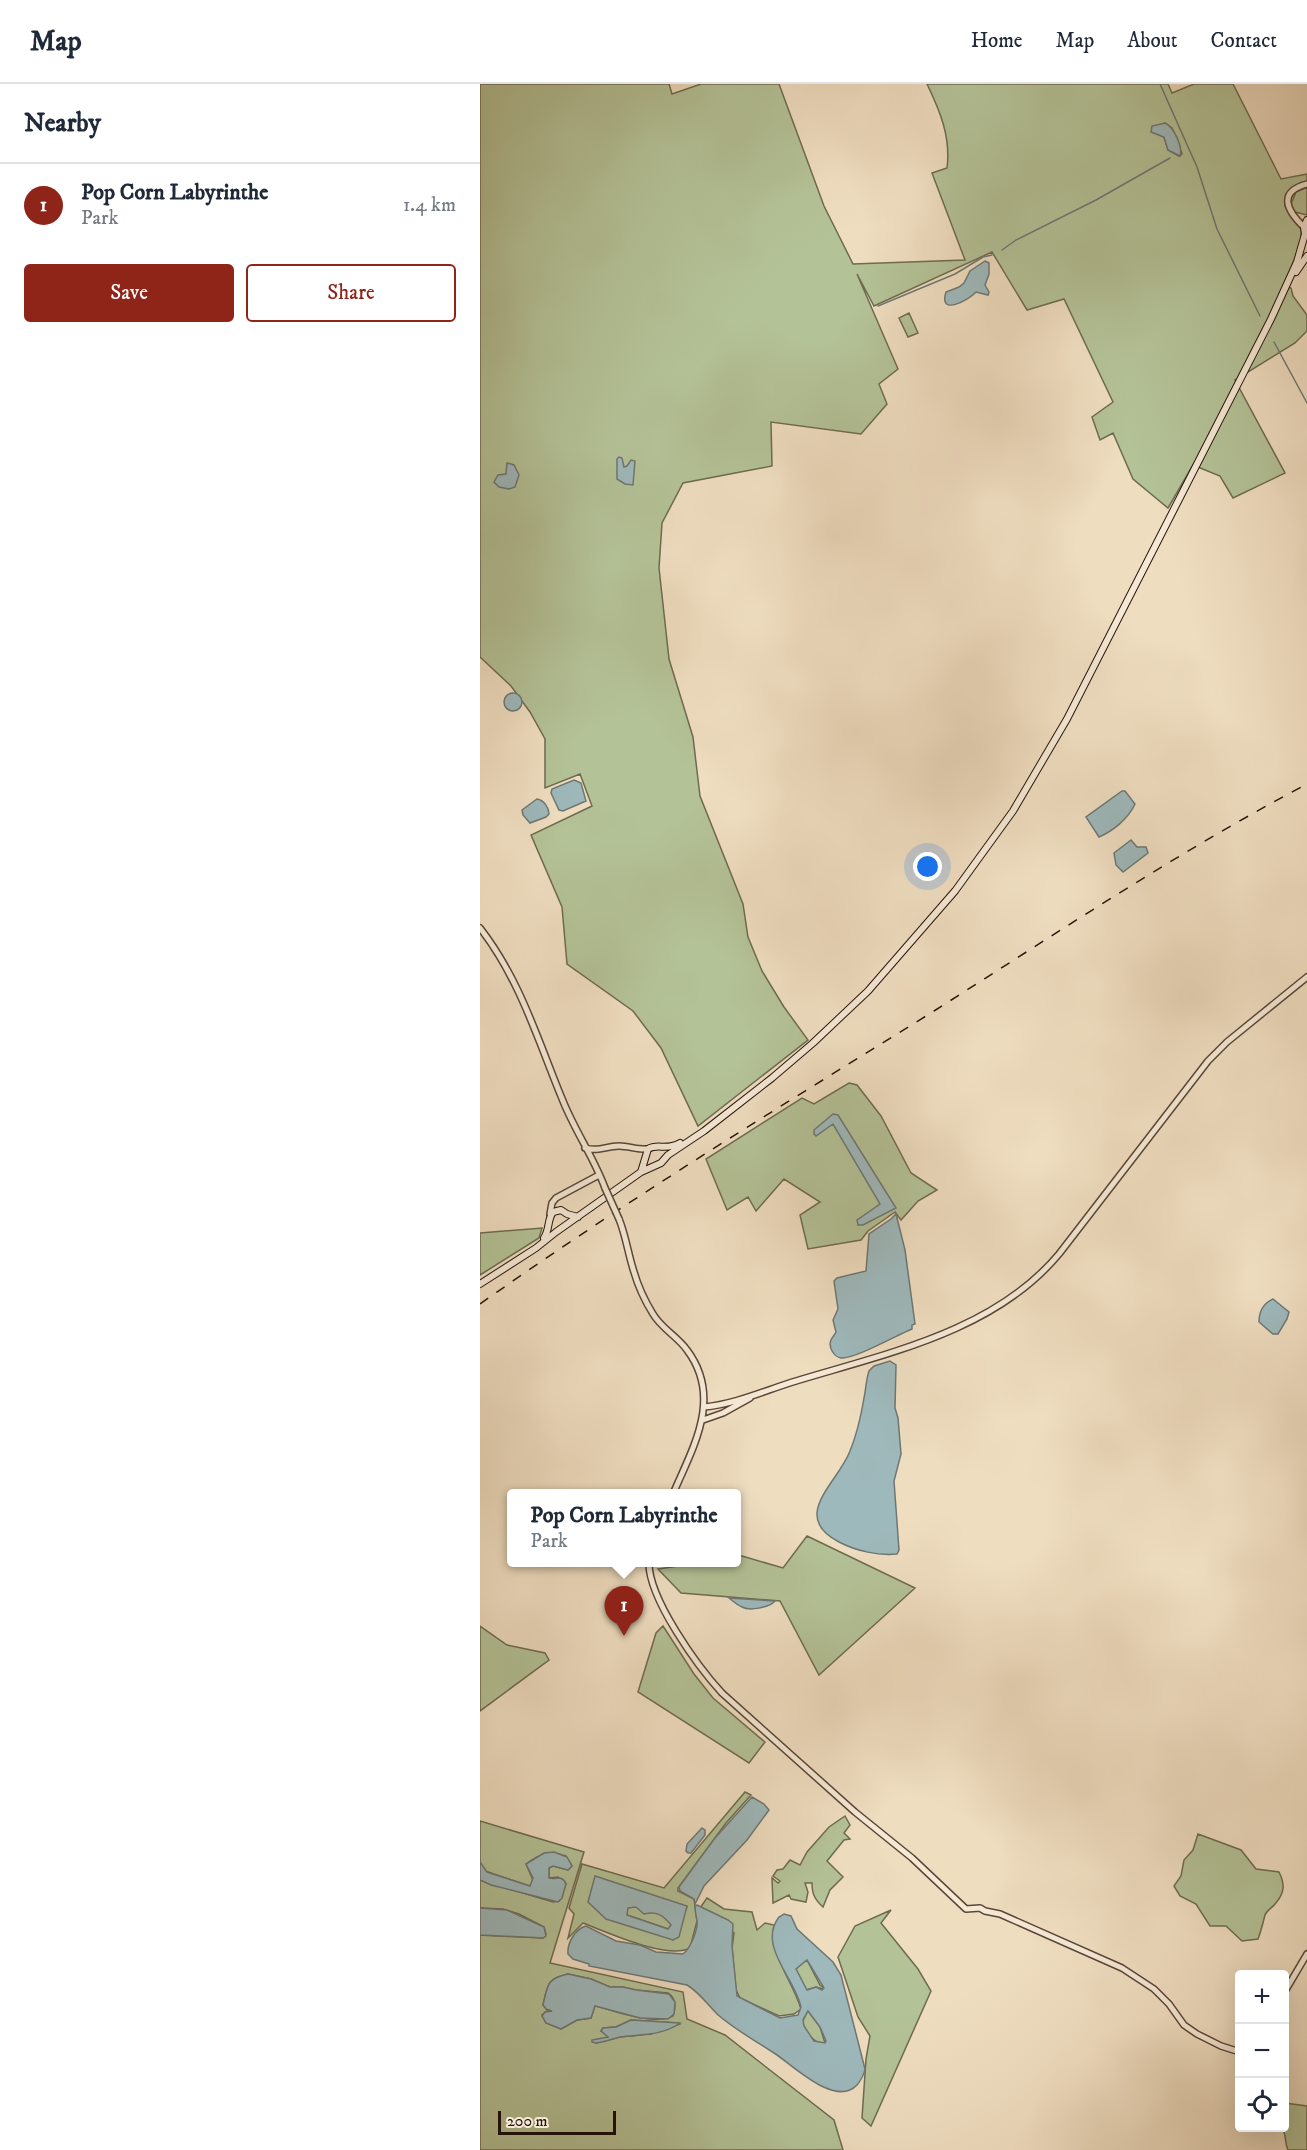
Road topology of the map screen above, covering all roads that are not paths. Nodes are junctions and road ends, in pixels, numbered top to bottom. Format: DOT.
graph roads {
  1 [pos="1307,184"];
  2 [pos="1306,227"];
  3 [pos="1307,256"];
  4 [pos="1281,298"];
  5 [pos="480,928"];
  6 [pos="1307,977"];
  7 [pos="716,1121"];
  8 [pos="585,1148"];
  9 [pos="660,1148"];
  10 [pos="648,1149"];
  11 [pos="639,1150"];
  12 [pos="597,1151"];
  13 [pos="646,1158"];
  14 [pos="664,1158"];
  15 [pos="595,1165"];
  16 [pos="655,1165"];
  17 [pos="641,1172"];
  18 [pos="599,1175"];
  19 [pos="560,1197"];
  20 [pos="564,1212"];
  21 [pos="550,1214"];
  22 [pos="578,1217"];
  23 [pos="550,1223"];
  24 [pos="563,1227"];
  25 [pos="497,1272"];
  26 [pos="480,1284"];
  27 [pos="756,1395"];
  28 [pos="705,1407"];
  29 [pos="704,1417"];
  30 [pos="675,1489"];
  31 [pos="650,1567"];
  32 [pos="1307,1954"];
  33 [pos="1289,1985"];
  34 [pos="1235,2051"];
  1 -- 2 [label="street"];
  2 -- 4 [label="main road"];
  3 -- 4 [label="main road"];
  4 -- 7 [label="main road"];
  5 -- 8 [label="street"];
  6 -- 27 [label="street"];
  7 -- 9 [label="main road"];
  7 -- 14 [label="main road"];
  8 -- 12 [label="street"];
  8 -- 15 [label="street"];
  9 -- 10 [label="main road"];
  9 -- 14 [label="main road"];
  10 -- 11 [label="street"];
  10 -- 13 [label="main road"];
  11 -- 12 [label="street"];
  11 -- 13 [label="street"];
  12 -- 15 [label="street"];
  13 -- 16 [label="main road"];
  13 -- 17 [label="main road"];
  14 -- 16 [label="main road"];
  15 -- 18 [label="street"];
  16 -- 17 [label="main road"];
  17 -- 22 [label="main road"];
  18 -- 19 [label="street"];
  18 -- 28 [label="street, bridge"];
  19 -- 20 [label="street"];
  19 -- 21 [label="street"];
  20 -- 21 [label="main road"];
  20 -- 22 [label="main road"];
  20 -- 24 [label="main road"];
  21 -- 23 [label="main road"];
  22 -- 24 [label="main road"];
  23 -- 24 [label="main road"];
  23 -- 25 [label="main road"];
  24 -- 25 [label="main road"];
  25 -- 26 [label="main road"];
  27 -- 28 [label="street"];
  27 -- 29 [label="street"];
  28 -- 29 [label="street"];
  29 -- 30 [label="street"];
  31 -- 34 [label="street"];
  32 -- 33 [label="street"];
}
